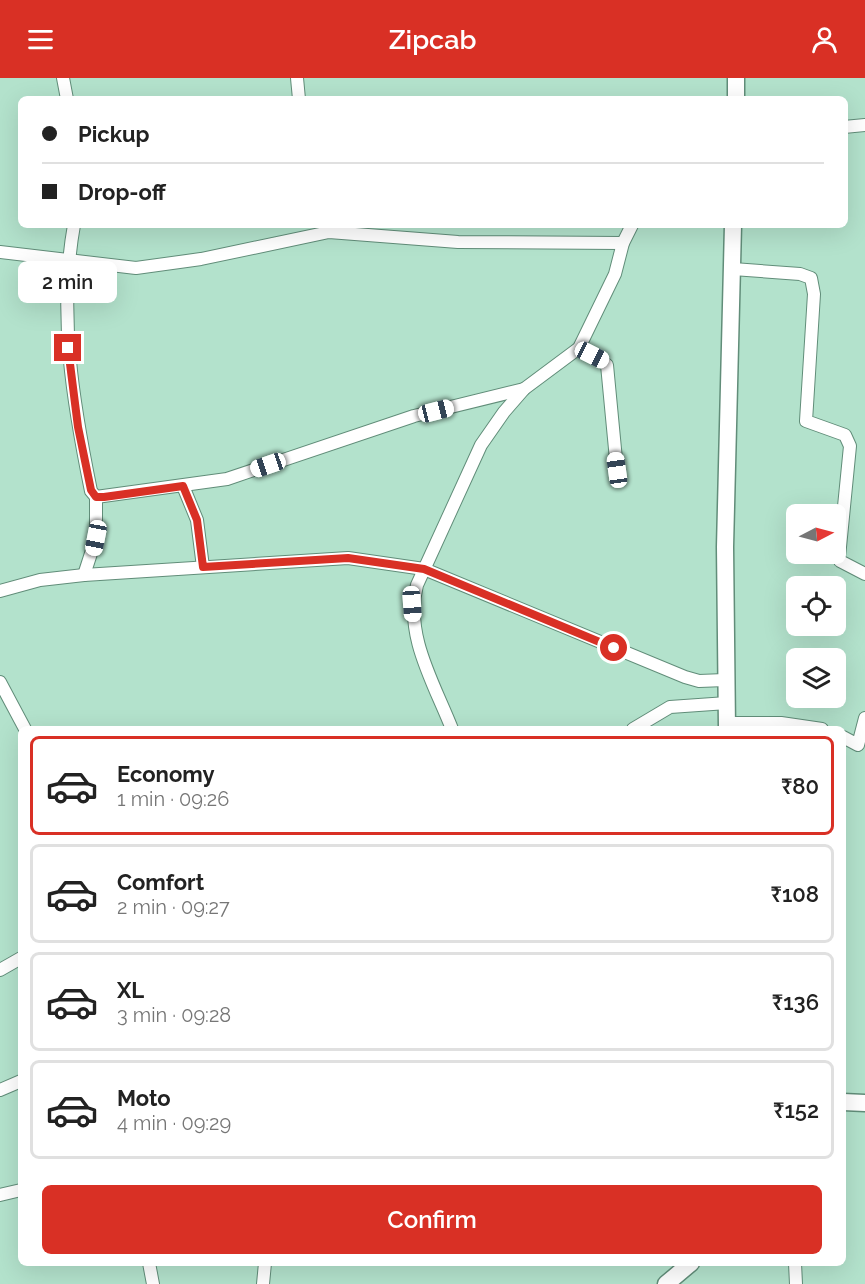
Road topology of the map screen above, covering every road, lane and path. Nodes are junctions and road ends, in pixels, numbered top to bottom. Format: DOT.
graph roads {
  1 [pos="63,78"];
  2 [pos="297,78"];
  3 [pos="736,78"];
  4 [pos="66,96"];
  5 [pos="299,96"];
  6 [pos="736,96"];
  7 [pos="865,125"];
  8 [pos="848,127"];
  9 [pos="73,228"];
  10 [pos="630,228"];
  11 [pos="734,228"];
  12 [pos="316,230"];
  13 [pos="623,243"];
  14 [pos="0,252"];
  15 [pos="68,260"];
  16 [pos="733,269"];
  17 [pos="579,348"];
  18 [pos="524,389"];
  19 [pos="617,470"];
  20 [pos="183,486"];
  21 [pos="96,497"];
  22 [pos="203,567"];
  23 [pos="424,569"];
  24 [pos="865,574"];
  25 [pos="84,575"];
  26 [pos="0,591"];
  27 [pos="725,680"];
  28 [pos="699,681"];
  29 [pos="0,682"];
  30 [pos="700,703"];
  31 [pos="727,703"];
  32 [pos="865,718"];
  33 [pos="23,726"];
  34 [pos="451,726"];
  35 [pos="638,726"];
  36 [pos="727,726"];
  37 [pos="802,726"];
  38 [pos="846,739"];
  39 [pos="862,748"];
  40 [pos="18,960"];
  41 [pos="0,970"];
  42 [pos="18,1082"];
  43 [pos="0,1090"];
  44 [pos="846,1102"];
  45 [pos="865,1104"];
  46 [pos="18,1191"];
  47 [pos="0,1195"];
  48 [pos="150,1266"];
  49 [pos="265,1266"];
  50 [pos="687,1266"];
  51 [pos="795,1266"];
  52 [pos="153,1284"];
  53 [pos="263,1284"];
  54 [pos="666,1284"];
  55 [pos="796,1284"];
  1 -- 4 [label="street"];
  2 -- 5 [label="street"];
  3 -- 6 [label="main road"];
  7 -- 8 [label="street"];
  9 -- 15 [label="street"];
  10 -- 13 [label="street"];
  11 -- 16 [label="main road"];
  12 -- 13 [label="street"];
  12 -- 15 [label="street"];
  13 -- 17 [label="street"];
  14 -- 15 [label="street"];
  15 -- 21 [label="street"];
  16 -- 24 [label="street"];
  16 -- 27 [label="main road"];
  17 -- 18 [label="street"];
  17 -- 19 [label="street"];
  18 -- 20 [label="street"];
  18 -- 23 [label="street"];
  20 -- 21 [label="street"];
  20 -- 22 [label="street"];
  21 -- 25 [label="street"];
  22 -- 23 [label="street"];
  22 -- 25 [label="street"];
  23 -- 28 [label="street"];
  23 -- 34 [label="street"];
  25 -- 26 [label="street"];
  27 -- 28 [label="street"];
  27 -- 31 [label="main road"];
  28 -- 30 [label="street"];
  29 -- 33 [label="street"];
  30 -- 31 [label="street"];
  30 -- 35 [label="street"];
  31 -- 36 [label="main road"];
  32 -- 39 [label="street"];
  36 -- 37 [label="street"];
  38 -- 39 [label="street"];
  40 -- 41 [label="street"];
  42 -- 43 [label="street"];
  44 -- 45 [label="main road"];
  46 -- 47 [label="street"];
  48 -- 52 [label="street"];
  49 -- 53 [label="street"];
  50 -- 54 [label="main road"];
  51 -- 55 [label="street"];
}
